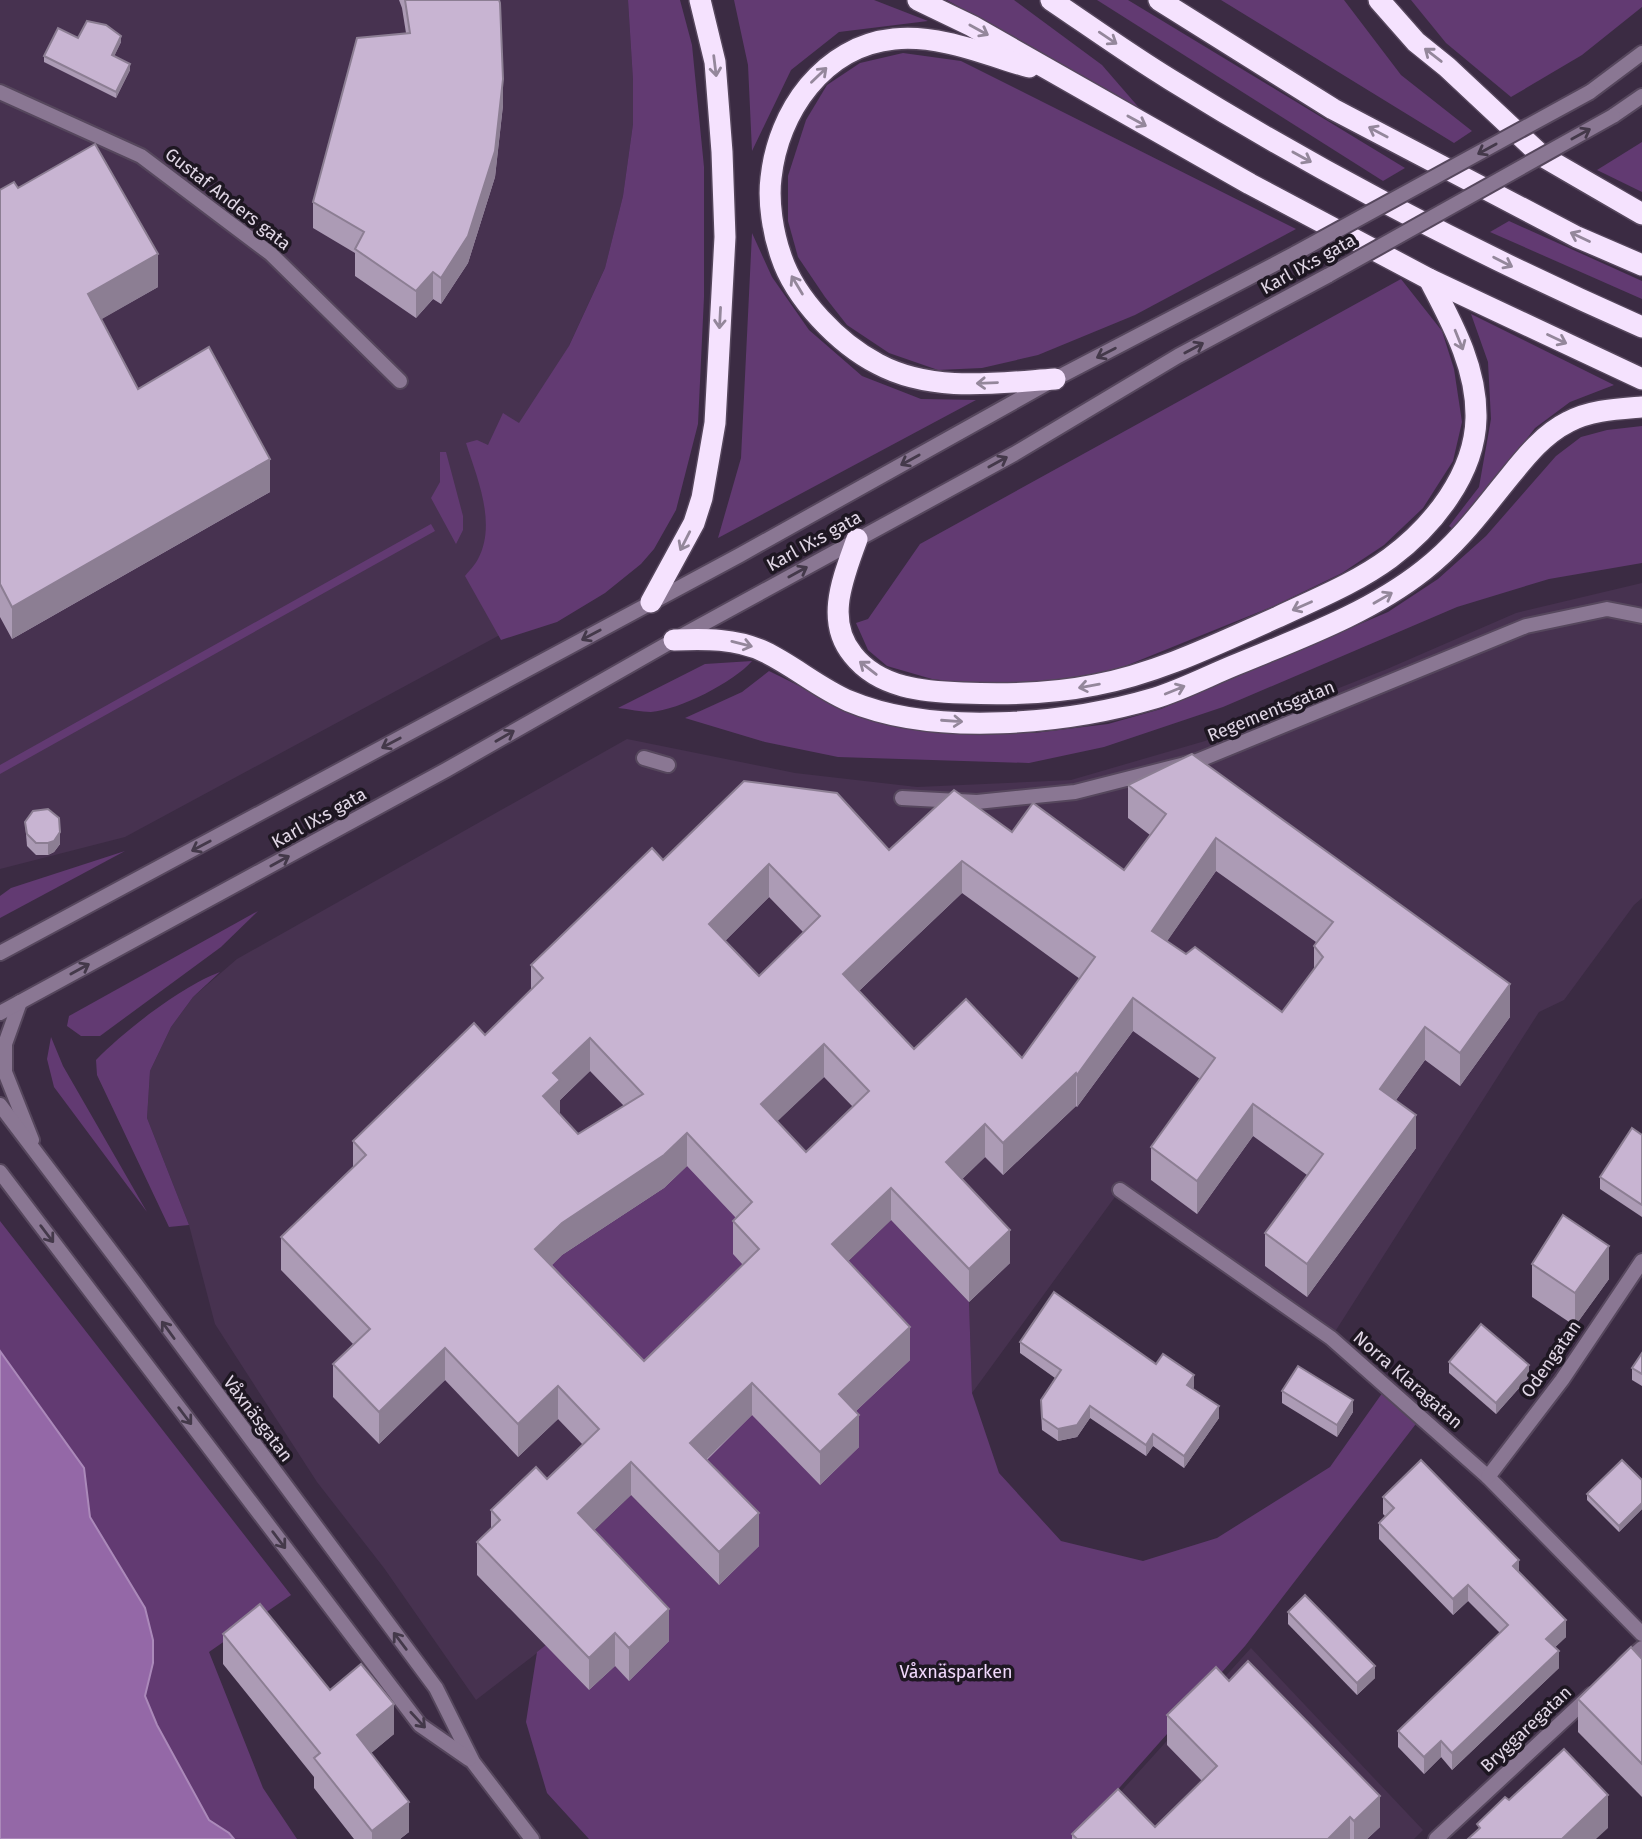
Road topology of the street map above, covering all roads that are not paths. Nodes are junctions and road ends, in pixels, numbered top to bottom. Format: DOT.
graph roads {
  1 [pos="700,0"];
  2 [pos="918,0"];
  3 [pos="1051,0"];
  4 [pos="1159,0"];
  5 [pos="1379,0"];
  6 [pos="1642,53"];
  7 [pos="1056,75"];
  8 [pos="0,92"];
  9 [pos="1642,96"];
  10 [pos="1642,214"];
  11 [pos="1642,265"];
  12 [pos="1429,279"];
  13 [pos="1642,327"];
  14 [pos="1055,379"];
  15 [pos="1642,379"];
  16 [pos="400,381"];
  17 [pos="1642,407"];
  18 [pos="857,539"];
  19 [pos="651,602"];
  20 [pos="1642,616"];
  21 [pos="674,640"];
  22 [pos="644,758"];
  23 [pos="668,765"];
  24 [pos="902,798"];
  25 [pos="0,953"];
  26 [pos="20,1002"];
  27 [pos="0,1013"];
  28 [pos="0,1105"];
  29 [pos="40,1157"];
  30 [pos="0,1172"];
  31 [pos="1120,1190"];
  32 [pos="1642,1261"];
  33 [pos="1488,1477"];
  34 [pos="1642,1634"];
  35 [pos="1642,1648"];
  36 [pos="473,1762"];
  37 [pos="532,1839"];
  38 [pos="1436,1839"];
  1 -- 19 [label="highway, one-way"];
  2 -- 7 [label="highway, one-way"];
  3 -- 13 [label="highway, one-way"];
  11 -- 4 [label="highway, one-way"];
  10 -- 5 [label="highway, one-way"];
  6 -- 14 [label="street, Karl IX:s gata, one-way, bridge"];
  7 -- 12 [label="highway, one-way"];
  14 -- 7 [label="highway, one-way"];
  8 -- 16 [label="street, Gustaf Anders gata"];
  18 -- 9 [label="street, Karl IX:s gata, one-way, bridge"];
  12 -- 15 [label="highway, one-way"];
  12 -- 18 [label="highway, one-way"];
  14 -- 19 [label="street, Karl IX:s gata, one-way"];
  21 -- 17 [label="highway, one-way"];
  21 -- 18 [label="street, Karl IX:s gata, one-way"];
  19 -- 25 [label="street, Karl IX:s gata, one-way"];
  20 -- 24 [label="street, Regementsgatan"];
  26 -- 21 [label="street, Karl IX:s gata, one-way"];
  22 -- 23 [label="street"];
  26 -- 27 [label="street, Karl IX:s gata"];
  26 -- 29 [label="street"];
  28 -- 29 [label="street, Våxnäsgatan"];
  36 -- 29 [label="street, Våxnäsgatan, one-way"];
  30 -- 36 [label="street, Våxnäsgatan, one-way"];
  31 -- 33 [label="street, Norra Klaragatan"];
  32 -- 33 [label="street, Odengatan"];
  33 -- 34 [label="street, Norra Klaragatan"];
  35 -- 38 [label="street, Bryggaregatan"];
  36 -- 37 [label="street, Våxnäsgatan"];
}
